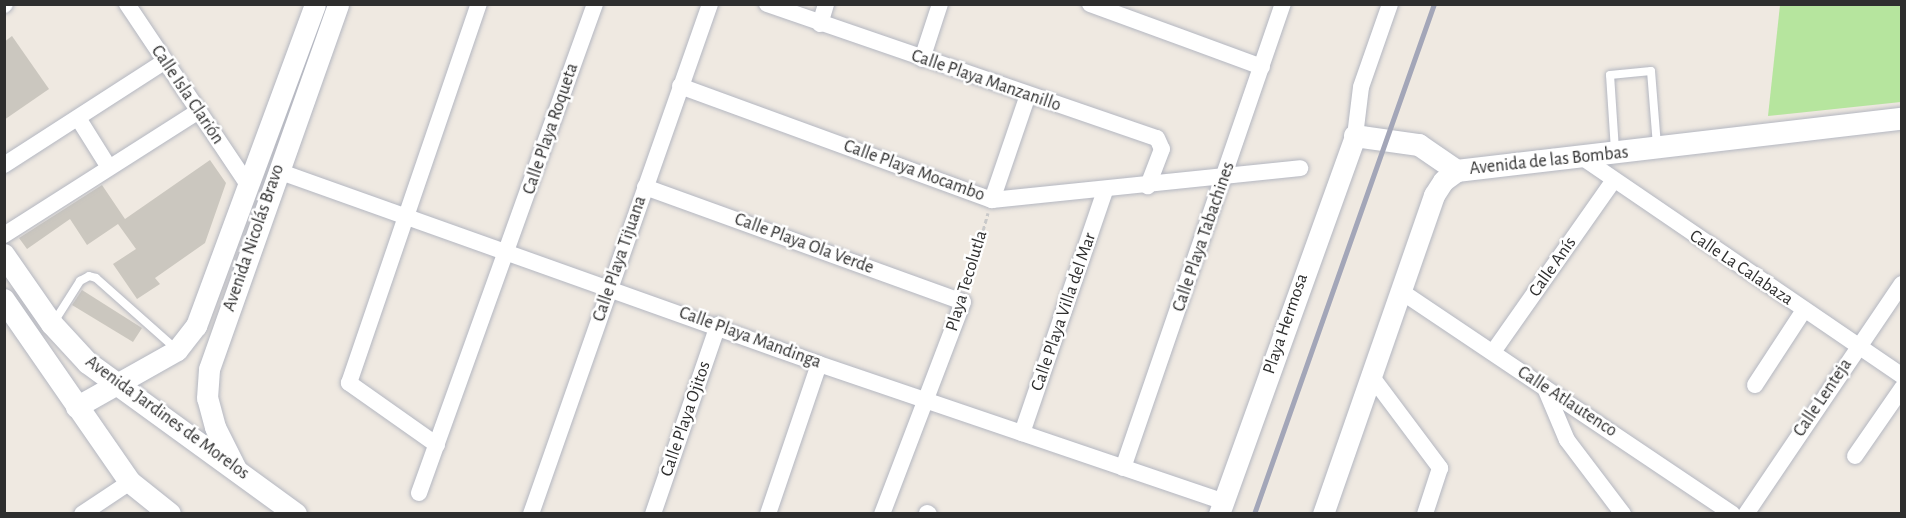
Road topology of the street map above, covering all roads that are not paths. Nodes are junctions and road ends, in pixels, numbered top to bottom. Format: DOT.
graph roads {
  1 [pos="127,4"];
  2 [pos="315,4"];
  3 [pos="338,4"];
  4 [pos="479,4"];
  5 [pos="595,4"];
  6 [pos="710,4"];
  7 [pos="767,4"];
  8 [pos="826,4"];
  9 [pos="940,4"];
  10 [pos="1090,4"];
  11 [pos="1283,4"];
  12 [pos="1390,4"];
  13 [pos="820,24"];
  14 [pos="922,59"];
  15 [pos="164,62"];
  16 [pos="1262,67"];
  17 [pos="680,86"];
  18 [pos="1028,95"];
  19 [pos="197,112"];
  20 [pos="78,118"];
  21 [pos="1901,120"];
  22 [pos="1355,136"];
  23 [pos="1657,149"];
  24 [pos="1616,154"];
  25 [pos="1582,158"];
  26 [pos="4,165"];
  27 [pos="108,166"];
  28 [pos="1300,168"];
  29 [pos="278,171"];
  30 [pos="1456,171"];
  31 [pos="1226,177"];
  32 [pos="1613,182"];
  33 [pos="249,186"];
  34 [pos="1148,186"];
  35 [pos="645,187"];
  36 [pos="1105,190"];
  37 [pos="992,200"];
  38 [pos="404,216"];
  39 [pos="4,235"];
  40 [pos="508,253"];
  41 [pos="4,255"];
  42 [pos="222,259"];
  43 [pos="244,266"];
  44 [pos="1902,284"];
  45 [pos="611,288"];
  46 [pos="1402,292"];
  47 [pos="4,300"];
  48 [pos="963,302"];
  49 [pos="1804,310"];
  50 [pos="52,324"];
  51 [pos="718,325"];
  52 [pos="1858,346"];
  53 [pos="177,350"];
  54 [pos="1493,352"];
  55 [pos="819,364"];
  56 [pos="1902,376"];
  57 [pos="1372,377"];
  58 [pos="118,384"];
  59 [pos="1755,385"];
  60 [pos="1545,388"];
  61 [pos="1902,388"];
  62 [pos="928,398"];
  63 [pos="76,407"];
  64 [pos="1022,433"];
  65 [pos="437,445"];
  66 [pos="1855,456"];
  67 [pos="1123,468"];
  68 [pos="237,471"];
  69 [pos="130,482"];
  70 [pos="419,493"];
  71 [pos="1221,508"];
  72 [pos="82,513"];
  73 [pos="170,513"];
  74 [pos="296,513"];
  75 [pos="531,513"];
  76 [pos="653,513"];
  77 [pos="768,513"];
  78 [pos="882,513"];
  79 [pos="1323,513"];
  80 [pos="1425,513"];
  81 [pos="1623,513"];
  82 [pos="1732,513"];
  83 [pos="1746,513"];
  1 -- 15 [label="street, Calle Isla Clarión"];
  2 -- 33 [label="street, Avenida Nicolás Bravo"];
  3 -- 29 [label="street, Avenida Nicolás Bravo"];
  4 -- 38 [label="street"];
  5 -- 40 [label="street, Calle Playa Roqueta"];
  6 -- 17 [label="street, Calle Playa Tijuana"];
  7 -- 13 [label="street, Calle Playa Manzanillo"];
  8 -- 13 [label="street"];
  9 -- 14 [label="street"];
  10 -- 16 [label="street"];
  11 -- 16 [label="street, Calle Playa Tabachines"];
  12 -- 22 [label="street, Playa Hermosa"];
  13 -- 14 [label="street, Calle Playa Manzanillo"];
  14 -- 18 [label="street, Calle Playa Manzanillo"];
  15 -- 19 [label="street, Calle Isla Clarión"];
  15 -- 20 [label="street"];
  16 -- 31 [label="street, Calle Playa Tabachines"];
  17 -- 35 [label="street, Calle Playa Tijuana"];
  17 -- 37 [label="street, Calle Playa Mocambo"];
  18 -- 34 [label="street, Calle Playa Manzanillo"];
  18 -- 37 [label="street"];
  19 -- 27 [label="street"];
  19 -- 33 [label="street, Calle Isla Clarión"];
  20 -- 26 [label="street"];
  20 -- 27 [label="street"];
  21 -- 23 [label="main road, Avenida de las Bombas"];
  22 -- 30 [label="main road"];
  22 -- 71 [label="street, Playa Hermosa"];
  23 -- 24 [label="main road, Avenida de las Bombas"];
  23 -- 24 [label="lane"];
  24 -- 25 [label="main road, Avenida de las Bombas"];
  25 -- 30 [label="main road, Avenida de las Bombas"];
  25 -- 32 [label="street, Calle La Calabaza"];
  27 -- 39 [label="street"];
  28 -- 31 [label="street, Calle Playa Mocambo"];
  29 -- 38 [label="street, Calle Playa Mandinga"];
  29 -- 43 [label="street, Avenida Nicolás Bravo"];
  30 -- 46 [label="street, Avenida de las Bombas"];
  31 -- 34 [label="street, Calle Playa Mocambo"];
  31 -- 67 [label="street, Calle Playa Tabachines"];
  32 -- 49 [label="street, Calle La Calabaza"];
  32 -- 54 [label="street, Calle Anís"];
  33 -- 42 [label="street, Avenida Nicolás Bravo"];
  34 -- 36 [label="street, Calle Playa Mocambo"];
  35 -- 45 [label="street, Calle Playa Tijuana"];
  35 -- 48 [label="street, Calle Playa Ola Verde"];
  36 -- 37 [label="street, Calle Playa Mocambo"];
  36 -- 64 [label="street, Calle Playa Villa del Mar"];
  38 -- 40 [label="street, Calle Playa Mandinga"];
  38 -- 65 [label="street"];
  40 -- 45 [label="street, Calle Playa Mandinga"];
  40 -- 65 [label="street, Calle Playa Roqueta"];
  41 -- 50 [label="main road, Avenida Jardines de Morelos"];
  42 -- 43 [label="street"];
  42 -- 53 [label="street, Avenida Nicolás Bravo"];
  43 -- 68 [label="street, Avenida Nicolás Bravo"];
  44 -- 52 [label="street, Calle Lenteja"];
  45 -- 51 [label="street, Calle Playa Mandinga"];
  45 -- 75 [label="street, Calle Playa Tijuana"];
  46 -- 54 [label="street, Calle Atlautenco"];
  46 -- 57 [label="street, Avenida de las Bombas"];
  47 -- 63 [label="main road, Avenida Jardines de Morelos"];
  48 -- 62 [label="street, Playa Tecolutla"];
  49 -- 52 [label="street, Calle La Calabaza"];
  49 -- 59 [label="street"];
  50 -- 53 [label="lane"];
  50 -- 58 [label="main road, Avenida Jardines de Morelos"];
  51 -- 55 [label="street, Calle Playa Mandinga"];
  51 -- 76 [label="street, Calle Playa Ojitos"];
  52 -- 56 [label="street, Calle La Calabaza"];
  52 -- 83 [label="street, Calle Lenteja"];
  53 -- 58 [label="street, Avenida Nicolás Bravo"];
  54 -- 60 [label="street, Calle Atlautenco"];
  55 -- 62 [label="street, Calle Playa Mandinga"];
  55 -- 77 [label="street"];
  57 -- 79 [label="street, Avenida de las Bombas"];
  57 -- 80 [label="street"];
  58 -- 63 [label="street, Avenida Nicolás Bravo"];
  58 -- 68 [label="main road, Avenida Jardines de Morelos"];
  60 -- 81 [label="street"];
  60 -- 82 [label="street, Calle Atlautenco"];
  61 -- 66 [label="street"];
  62 -- 64 [label="street, Calle Playa Mandinga"];
  62 -- 78 [label="street, Playa Tecolutla"];
  63 -- 69 [label="main road, Avenida Jardines de Morelos"];
  64 -- 67 [label="street, Calle Playa Mandinga"];
  65 -- 70 [label="street, Calle Playa Roqueta"];
  67 -- 71 [label="street, Calle Playa Mandinga"];
  68 -- 74 [label="main road, Avenida Jardines de Morelos"];
  69 -- 72 [label="street"];
  69 -- 73 [label="main road, Avenida Jardines de Morelos"];
}
